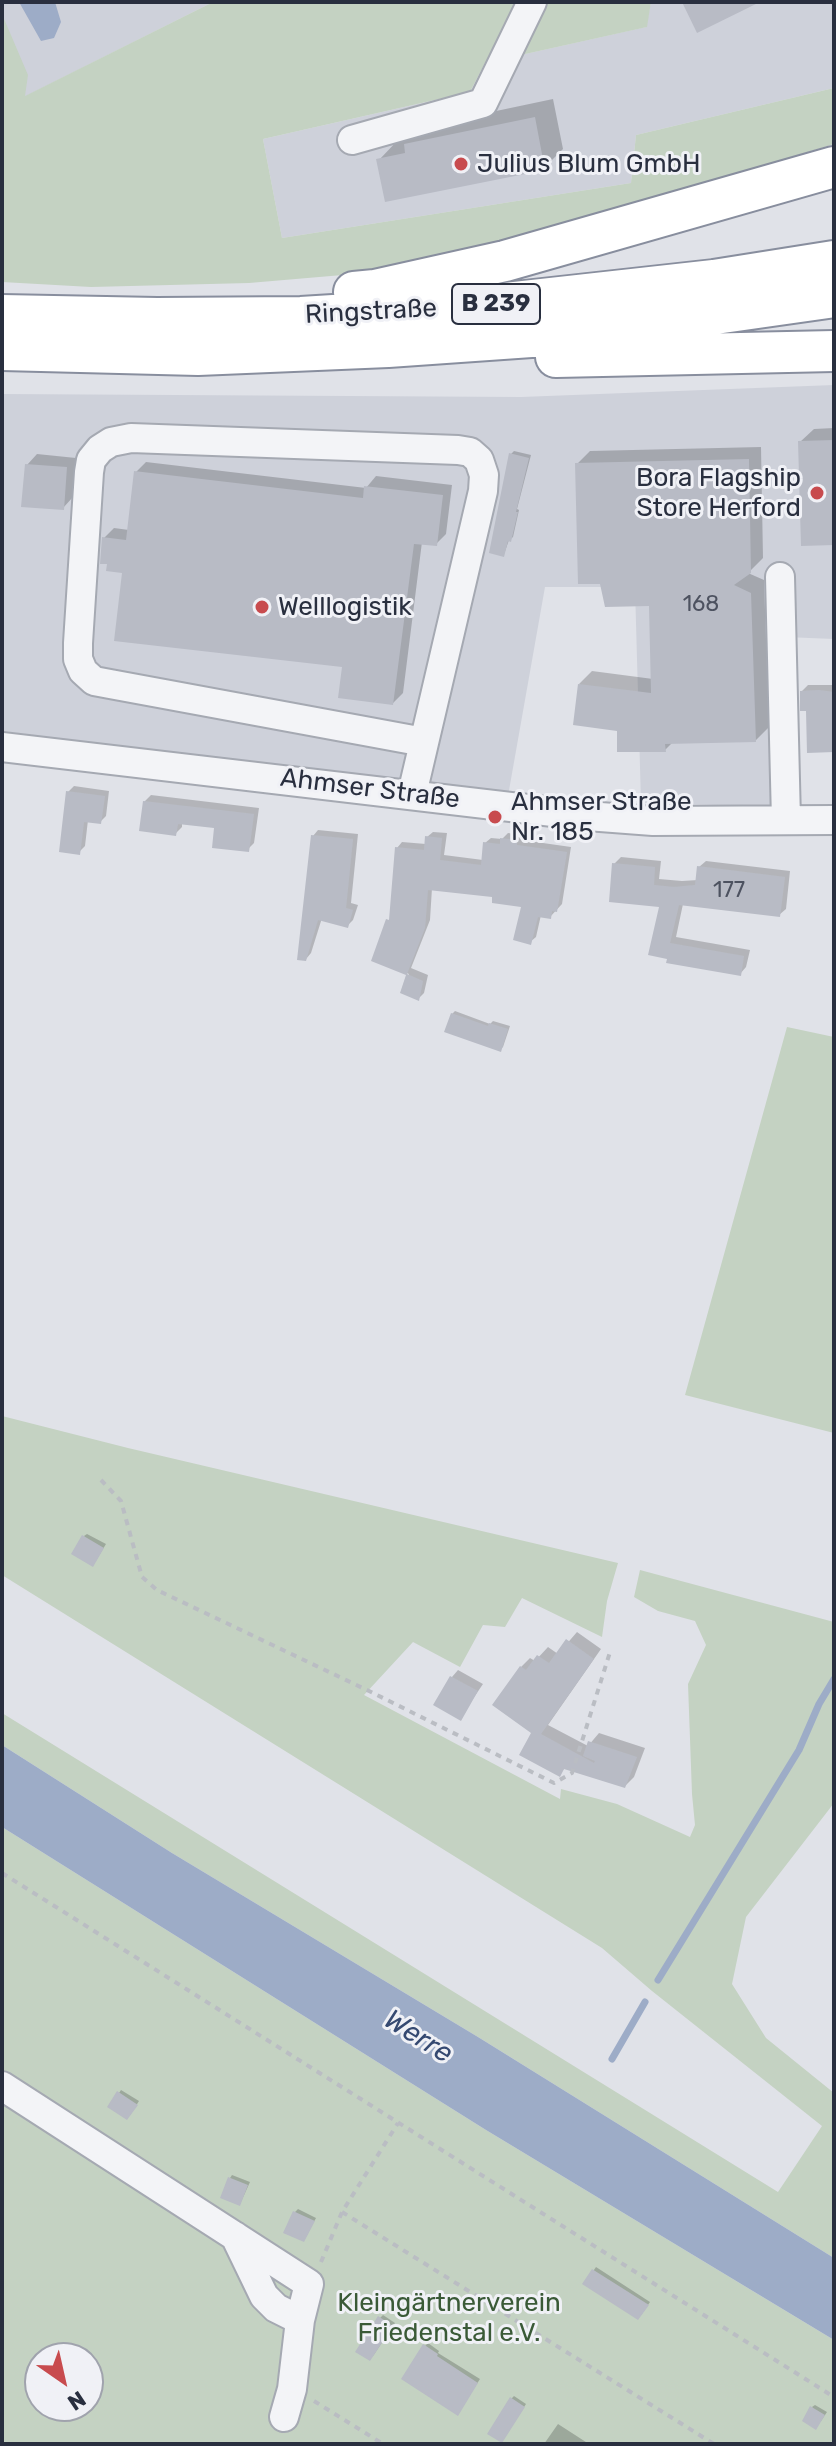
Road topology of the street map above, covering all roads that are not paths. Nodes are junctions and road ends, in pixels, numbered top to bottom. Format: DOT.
graph roads {
  1 [pos="532,2"];
  2 [pos="352,140"];
  3 [pos="834,167"];
  4 [pos="834,261"];
  5 [pos="834,297"];
  6 [pos="2,315"];
  7 [pos="157,318"];
  8 [pos="388,347"];
  9 [pos="2,350"];
  10 [pos="834,351"];
  11 [pos="780,577"];
  12 [pos="424,742"];
  13 [pos="2,747"];
  14 [pos="412,794"];
  15 [pos="786,820"];
  16 [pos="834,820"];
  17 [pos="2,2086"];
  18 [pos="235,2234"];
  19 [pos="300,2320"];
  20 [pos="284,2417"];
  1 -- 2 [label="street"];
  3 -- 7 [label="highway"];
  4 -- 7 [label="highway, Ringstraße / B 239"];
  5 -- 8 [label="highway, Ringstraße / B 239"];
  6 -- 7 [label="highway, Ringstraße / B 239"];
  8 -- 9 [label="highway, Ringstraße / B 239"];
  8 -- 10 [label="highway"];
  11 -- 15 [label="street"];
  12 -- 12 [label="street"];
  12 -- 14 [label="street"];
  13 -- 14 [label="street, Ahmser Straße"];
  14 -- 15 [label="street, Ahmser Straße"];
  15 -- 16 [label="street, Ahmser Straße"];
  17 -- 18 [label="street"];
  18 -- 19 [label="street"];
  18 -- 19 [label="street"];
  19 -- 20 [label="street"];
}
